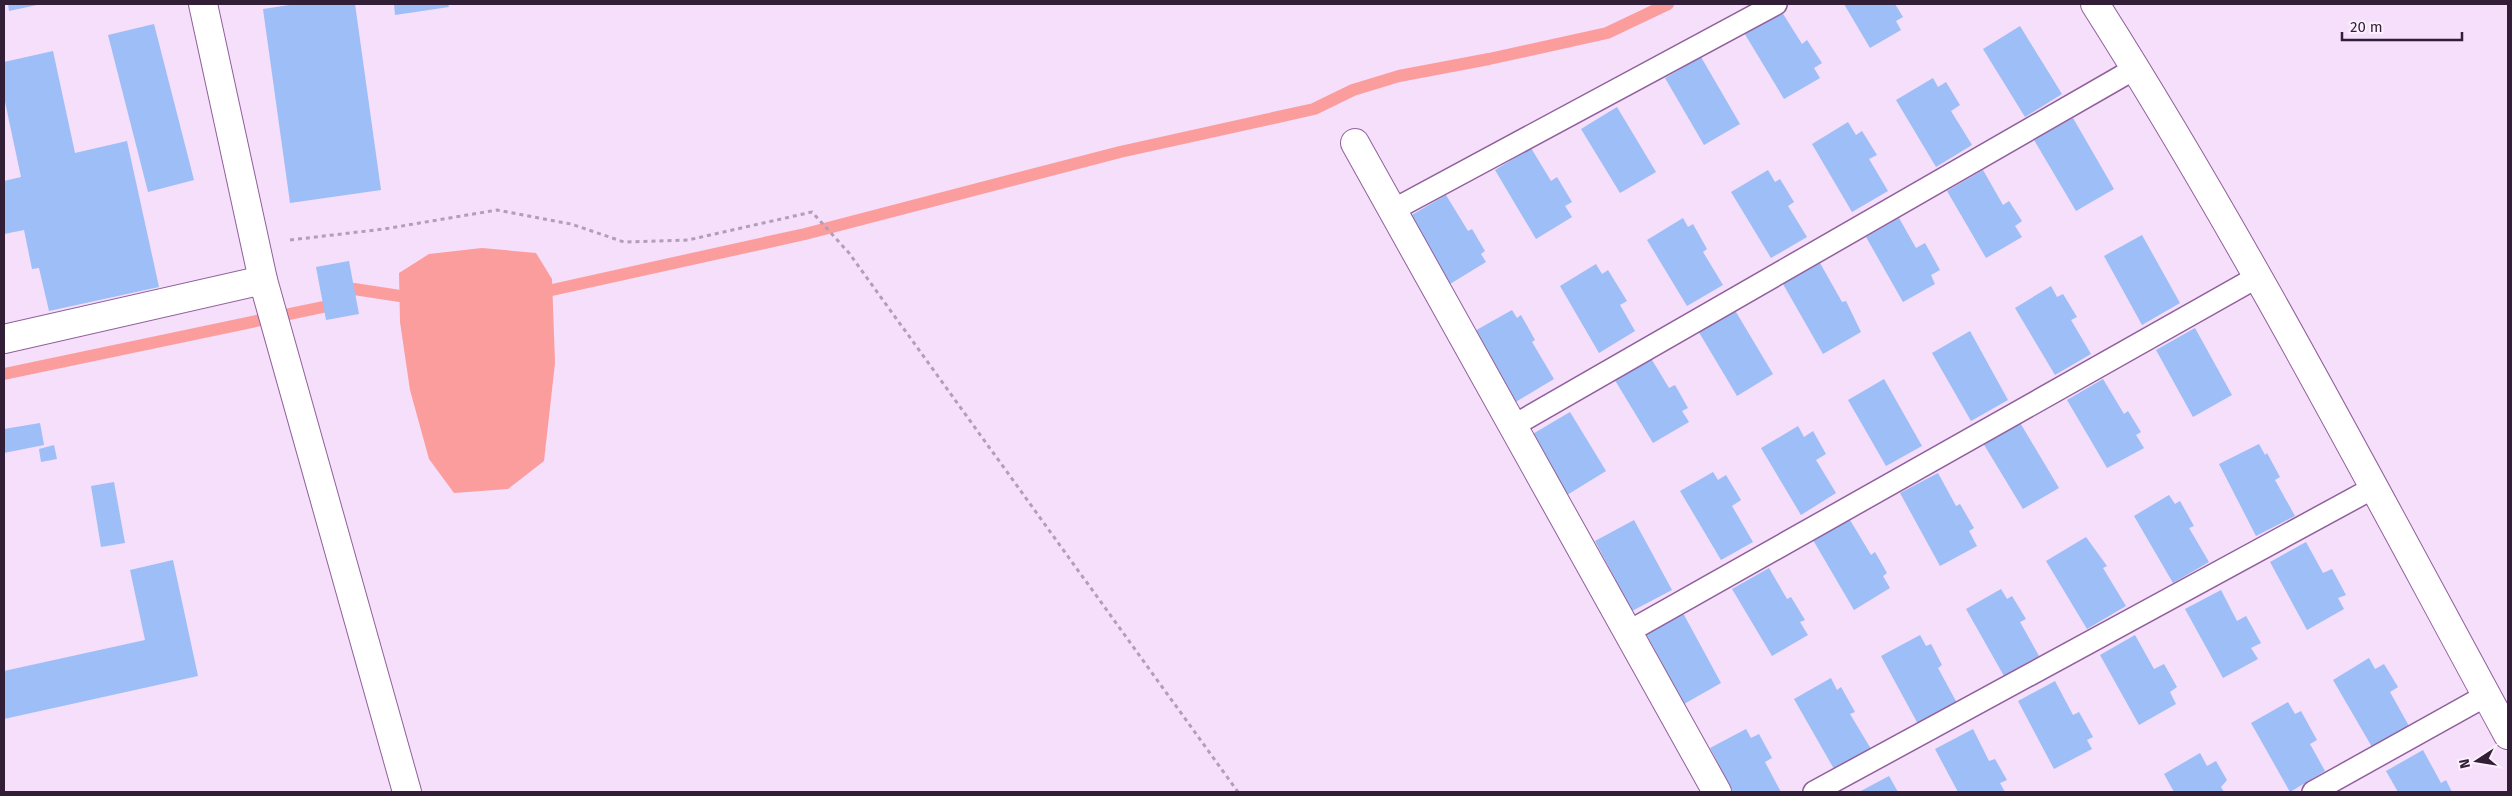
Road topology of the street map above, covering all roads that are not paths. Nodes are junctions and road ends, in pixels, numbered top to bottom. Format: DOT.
graph roads {
  1 [pos="203,4"];
  2 [pos="1776,4"];
  3 [pos="2095,4"];
  4 [pos="2136,68"];
  5 [pos="1355,143"];
  6 [pos="1393,210"];
  7 [pos="2258,276"];
  8 [pos="263,280"];
  9 [pos="4,339"];
  10 [pos="1513,426"];
  11 [pos="2375,487"];
  12 [pos="1628,632"];
  13 [pos="2487,695"];
  14 [pos="2508,735"];
  15 [pos="407,792"];
  16 [pos="1717,792"];
  17 [pos="1814,792"];
  18 [pos="2313,792"];
  1 -- 8 [label="street"];
  2 -- 6 [label="lane"];
  3 -- 4 [label="street"];
  4 -- 7 [label="street"];
  4 -- 10 [label="lane"];
  5 -- 6 [label="street"];
  6 -- 10 [label="street"];
  7 -- 11 [label="street"];
  7 -- 12 [label="lane"];
  8 -- 9 [label="street"];
  8 -- 15 [label="street"];
  10 -- 12 [label="street"];
  11 -- 13 [label="street"];
  11 -- 17 [label="lane"];
  12 -- 16 [label="street"];
  13 -- 14 [label="street"];
  13 -- 18 [label="lane"];
}
